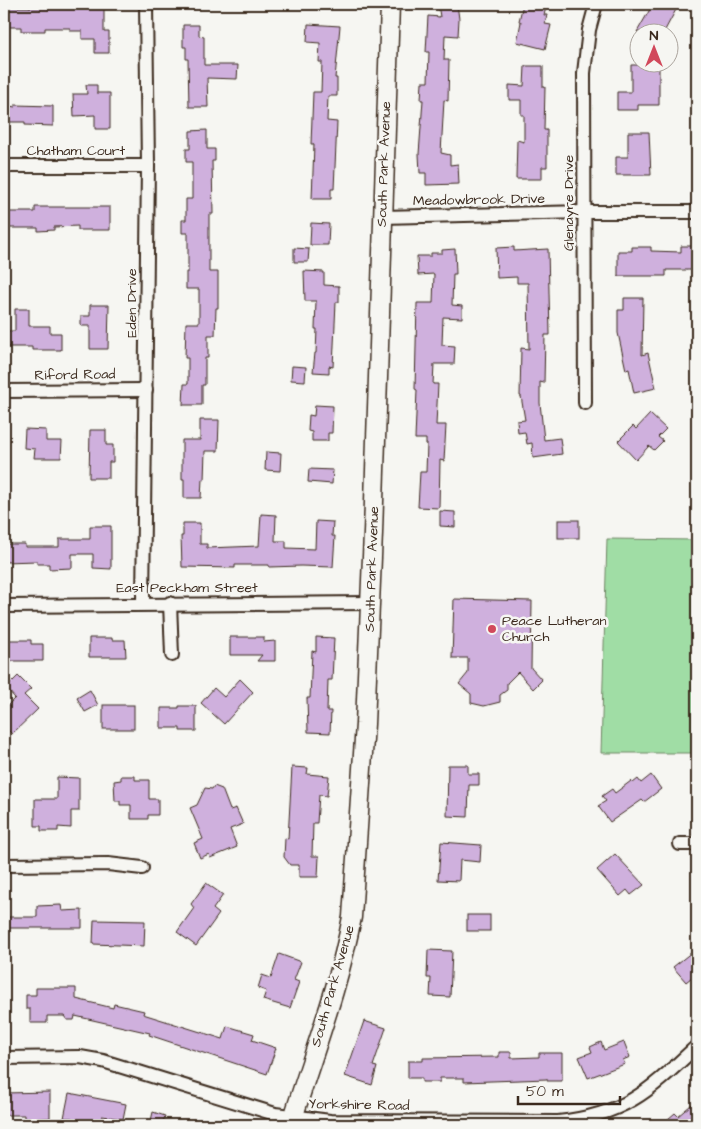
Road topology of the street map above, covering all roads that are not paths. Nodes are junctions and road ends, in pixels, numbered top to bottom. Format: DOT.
graph roads {
  1 [pos="146,4"];
  2 [pos="390,4"];
  3 [pos="596,4"];
  4 [pos="4,166"];
  5 [pos="148,166"];
  6 [pos="584,212"];
  7 [pos="697,212"];
  8 [pos="382,217"];
  9 [pos="146,390"];
  10 [pos="4,391"];
  11 [pos="585,403"];
  12 [pos="370,603"];
  13 [pos="143,604"];
  14 [pos="170,604"];
  15 [pos="4,606"];
  16 [pos="172,655"];
  17 [pos="680,844"];
  18 [pos="697,844"];
  19 [pos="4,865"];
  20 [pos="142,868"];
  21 [pos="697,1046"];
  22 [pos="4,1058"];
  23 [pos="292,1122"];
  1 -- 5 [label="street, Eden Drive"];
  2 -- 8 [label="main road, South Park Avenue"];
  3 -- 6 [label="street, Glenayre Drive"];
  4 -- 5 [label="street, Chatham Court"];
  5 -- 9 [label="street, Eden Drive"];
  6 -- 7 [label="street, Meadowbrook Drive"];
  6 -- 8 [label="street, Meadowbrook Drive"];
  6 -- 11 [label="street, Glenayre Drive"];
  8 -- 12 [label="main road, South Park Avenue"];
  9 -- 10 [label="street, Riford Road"];
  9 -- 13 [label="street, Eden Drive"];
  12 -- 14 [label="street, East Peckham Street"];
  12 -- 23 [label="main road, South Park Avenue"];
  13 -- 14 [label="street, East Peckham Street"];
  13 -- 15 [label="street, East Peckham Street"];
  14 -- 16 [label="street"];
  17 -- 18 [label="street"];
  19 -- 20 [label="street"];
  21 -- 23 [label="street, Yorkshire Road"];
  22 -- 23 [label="street, Yorkshire Road"];
}
